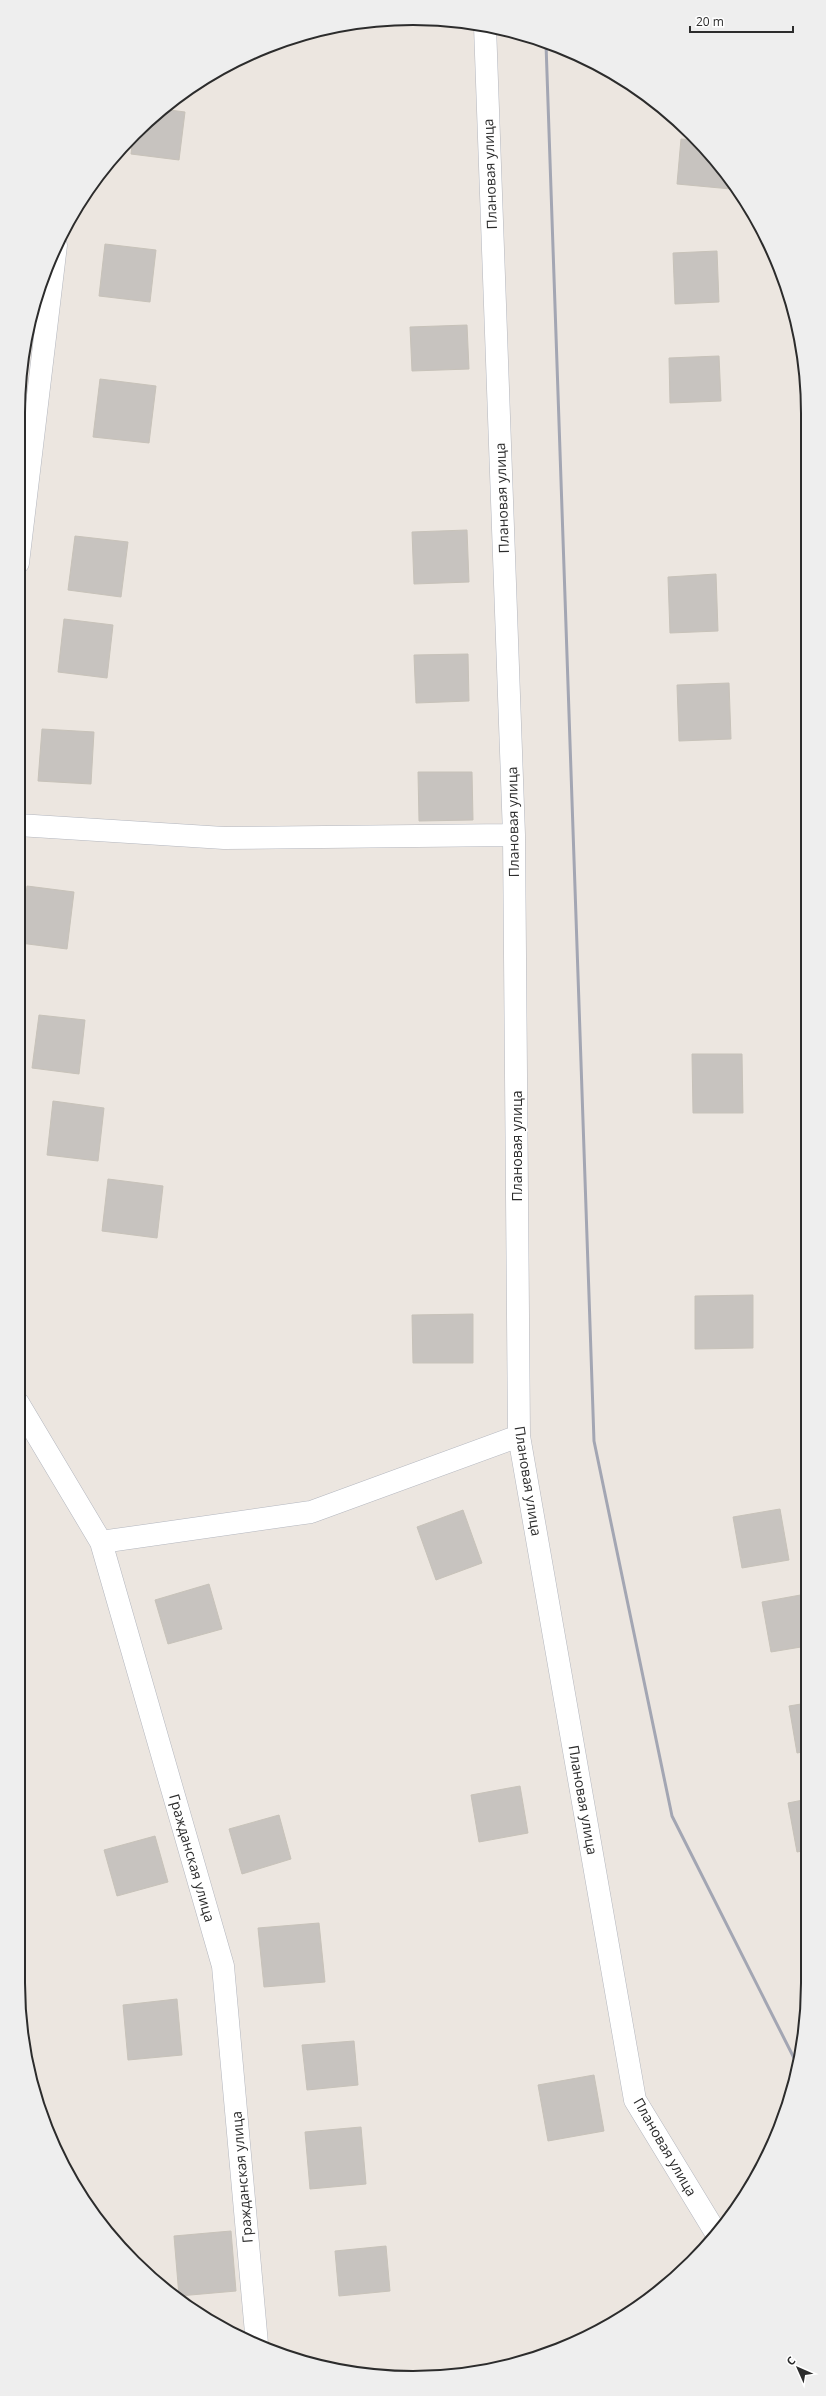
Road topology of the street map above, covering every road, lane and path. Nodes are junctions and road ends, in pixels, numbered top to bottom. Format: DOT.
graph roads {
  1 [pos="485,31"];
  2 [pos="53,270"];
  3 [pos="25,504"];
  4 [pos="25,825"];
  5 [pos="514,835"];
  6 [pos="25,1415"];
  7 [pos="519,1436"];
  8 [pos="101,1542"];
  9 [pos="713,2229"];
  10 [pos="256,2337"];
  1 -- 5 [label="street, Плановая улица"];
  2 -- 3 [label="street"];
  4 -- 5 [label="street"];
  5 -- 7 [label="street, Плановая улица"];
  6 -- 8 [label="street, Гражданская улица"];
  7 -- 8 [label="street"];
  7 -- 9 [label="street, Плановая улица"];
  8 -- 10 [label="street, Гражданская улица"];
}
